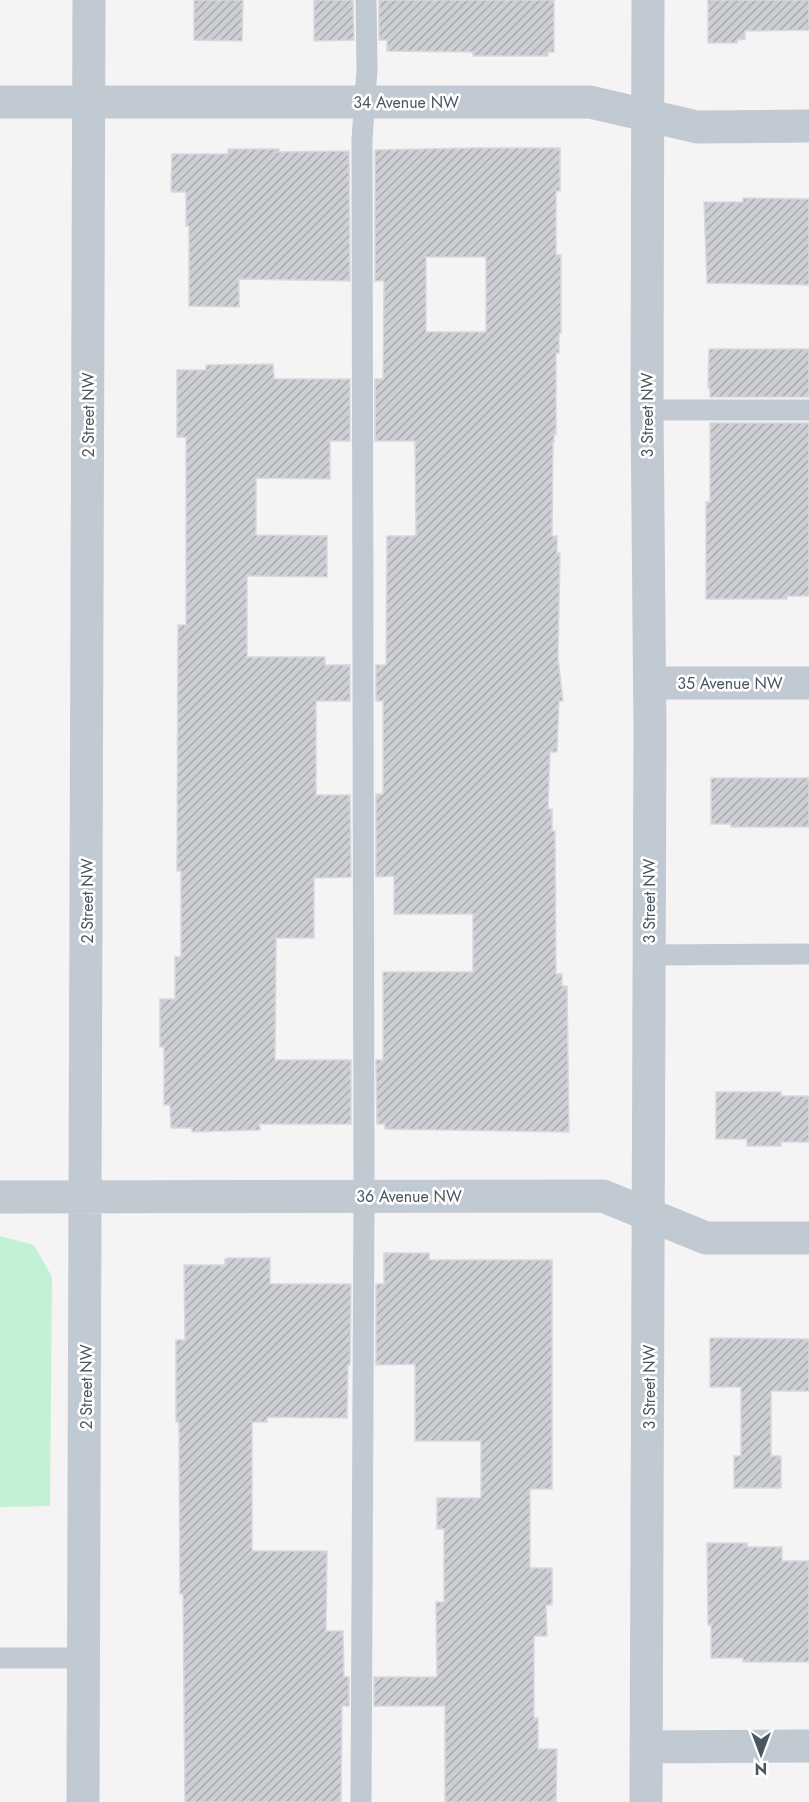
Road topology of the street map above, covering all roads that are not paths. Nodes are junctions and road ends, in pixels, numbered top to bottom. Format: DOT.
graph roads {
  1 [pos="89,0"];
  2 [pos="366,0"];
  3 [pos="648,0"];
  4 [pos="0,102"];
  5 [pos="89,102"];
  6 [pos="364,102"];
  7 [pos="647,117"];
  8 [pos="809,126"];
  9 [pos="647,410"];
  10 [pos="809,410"];
  11 [pos="650,683"];
  12 [pos="809,683"];
  13 [pos="809,954"];
  14 [pos="649,955"];
  15 [pos="364,1196"];
  16 [pos="0,1197"];
  17 [pos="86,1198"];
  18 [pos="649,1216"];
  19 [pos="809,1238"];
  20 [pos="0,1658"];
  21 [pos="84,1658"];
  22 [pos="809,1746"];
  23 [pos="646,1747"];
  24 [pos="83,1802"];
  25 [pos="361,1802"];
  26 [pos="646,1802"];
  1 -- 5 [label="street, 2 Street NW"];
  2 -- 6 [label="lane"];
  3 -- 7 [label="street, 3 Street NW"];
  4 -- 5 [label="street, 34 Avenue NW"];
  5 -- 6 [label="street, 34 Avenue NW"];
  5 -- 17 [label="street, 2 Street NW"];
  6 -- 7 [label="street, 34 Avenue NW"];
  6 -- 15 [label="lane"];
  7 -- 8 [label="street, 34 Avenue NW"];
  7 -- 9 [label="street, 3 Street NW"];
  9 -- 10 [label="lane"];
  9 -- 11 [label="street, 3 Street NW"];
  11 -- 12 [label="street, 35 Avenue NW"];
  11 -- 14 [label="street, 3 Street NW"];
  13 -- 14 [label="lane"];
  14 -- 18 [label="street, 3 Street NW"];
  15 -- 17 [label="street, 36 Avenue NW"];
  15 -- 18 [label="street, 36 Avenue NW"];
  15 -- 25 [label="lane"];
  16 -- 17 [label="street, 36 Avenue NW"];
  17 -- 21 [label="street, 2 Street NW"];
  18 -- 19 [label="street, 36 Avenue NW"];
  18 -- 23 [label="street, 3 Street NW"];
  20 -- 21 [label="lane"];
  21 -- 24 [label="street, 2 Street NW"];
  22 -- 23 [label="street"];
  23 -- 26 [label="street, 3 Street NW"];
}
